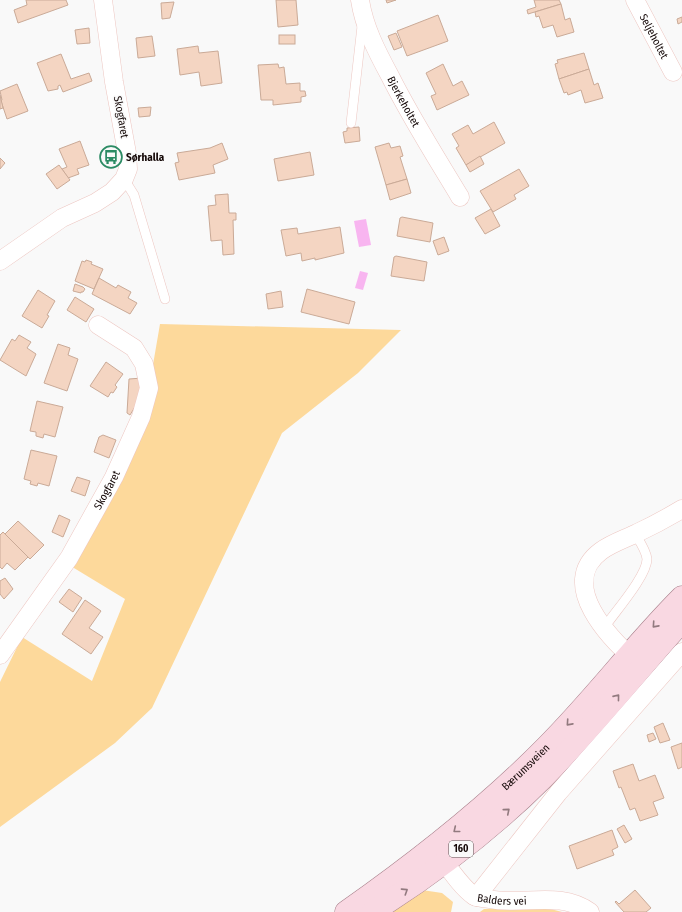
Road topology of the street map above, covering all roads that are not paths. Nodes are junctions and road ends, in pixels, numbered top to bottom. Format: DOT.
graph roads {
  1 [pos="103,0"];
  2 [pos="360,0"];
  3 [pos="635,0"];
  4 [pos="363,19"];
  5 [pos="673,72"];
  6 [pos="351,123"];
  7 [pos="124,179"];
  8 [pos="460,198"];
  9 [pos="0,261"];
  10 [pos="165,299"];
  11 [pos="98,325"];
  12 [pos="682,508"];
  13 [pos="635,534"];
  14 [pos="682,597"];
  15 [pos="682,621"];
  16 [pos="604,628"];
  17 [pos="682,652"];
  18 [pos="0,655"];
  19 [pos="635,661"];
  20 [pos="440,855"];
  21 [pos="476,897"];
  22 [pos="346,912"];
  23 [pos="372,912"];
  24 [pos="590,912"];
  1 -- 7 [label="street, Skogfaret"];
  2 -- 4 [label="street, Bjerkeholtet"];
  3 -- 5 [label="street, Seljeholtet"];
  4 -- 6 [label="lane"];
  4 -- 8 [label="street, Bjerkeholtet"];
  7 -- 9 [label="street"];
  7 -- 10 [label="lane"];
  11 -- 18 [label="street, Skogfaret"];
  12 -- 13 [label="street"];
  13 -- 16 [label="lane"];
  13 -- 16 [label="street"];
  14 -- 19 [label="main road, Bærumsveien / 160, one-way"];
  15 -- 19 [label="main road, Bærumsveien / 160"];
  16 -- 19 [label="street"];
  17 -- 21 [label="street"];
  19 -- 20 [label="main road, Bærumsveien / 160"];
  20 -- 21 [label="street, Balders vei"];
  20 -- 22 [label="main road, Bærumsveien / 160"];
  23 -- 20 [label="main road, Bærumsveien / 160, one-way"];
  21 -- 24 [label="street, Balders vei"];
}
